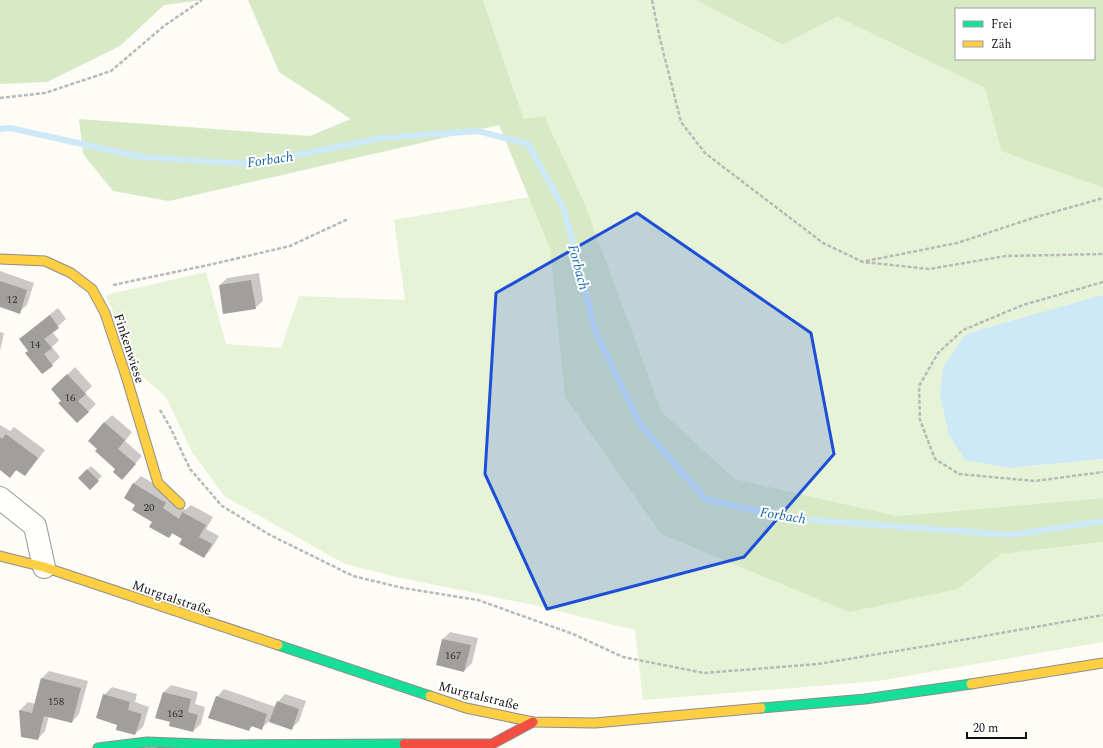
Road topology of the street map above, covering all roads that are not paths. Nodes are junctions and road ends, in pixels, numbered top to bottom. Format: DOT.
graph roads {
  1 [pos="0,259"];
  2 [pos="0,498"];
  3 [pos="180,504"];
  4 [pos="0,556"];
  5 [pos="44,567"];
  6 [pos="1103,663"];
  7 [pos="533,722"];
  8 [pos="98,748"];
  1 -- 3 [label="main road, Finkenwiese"];
  2 -- 5 [label="street"];
  4 -- 5 [label="main road, Murgtalstraße"];
  5 -- 7 [label="main road, Murgtalstraße"];
  6 -- 7 [label="main road"];
  7 -- 8 [label="main road, Murgtalstraße"];
}
